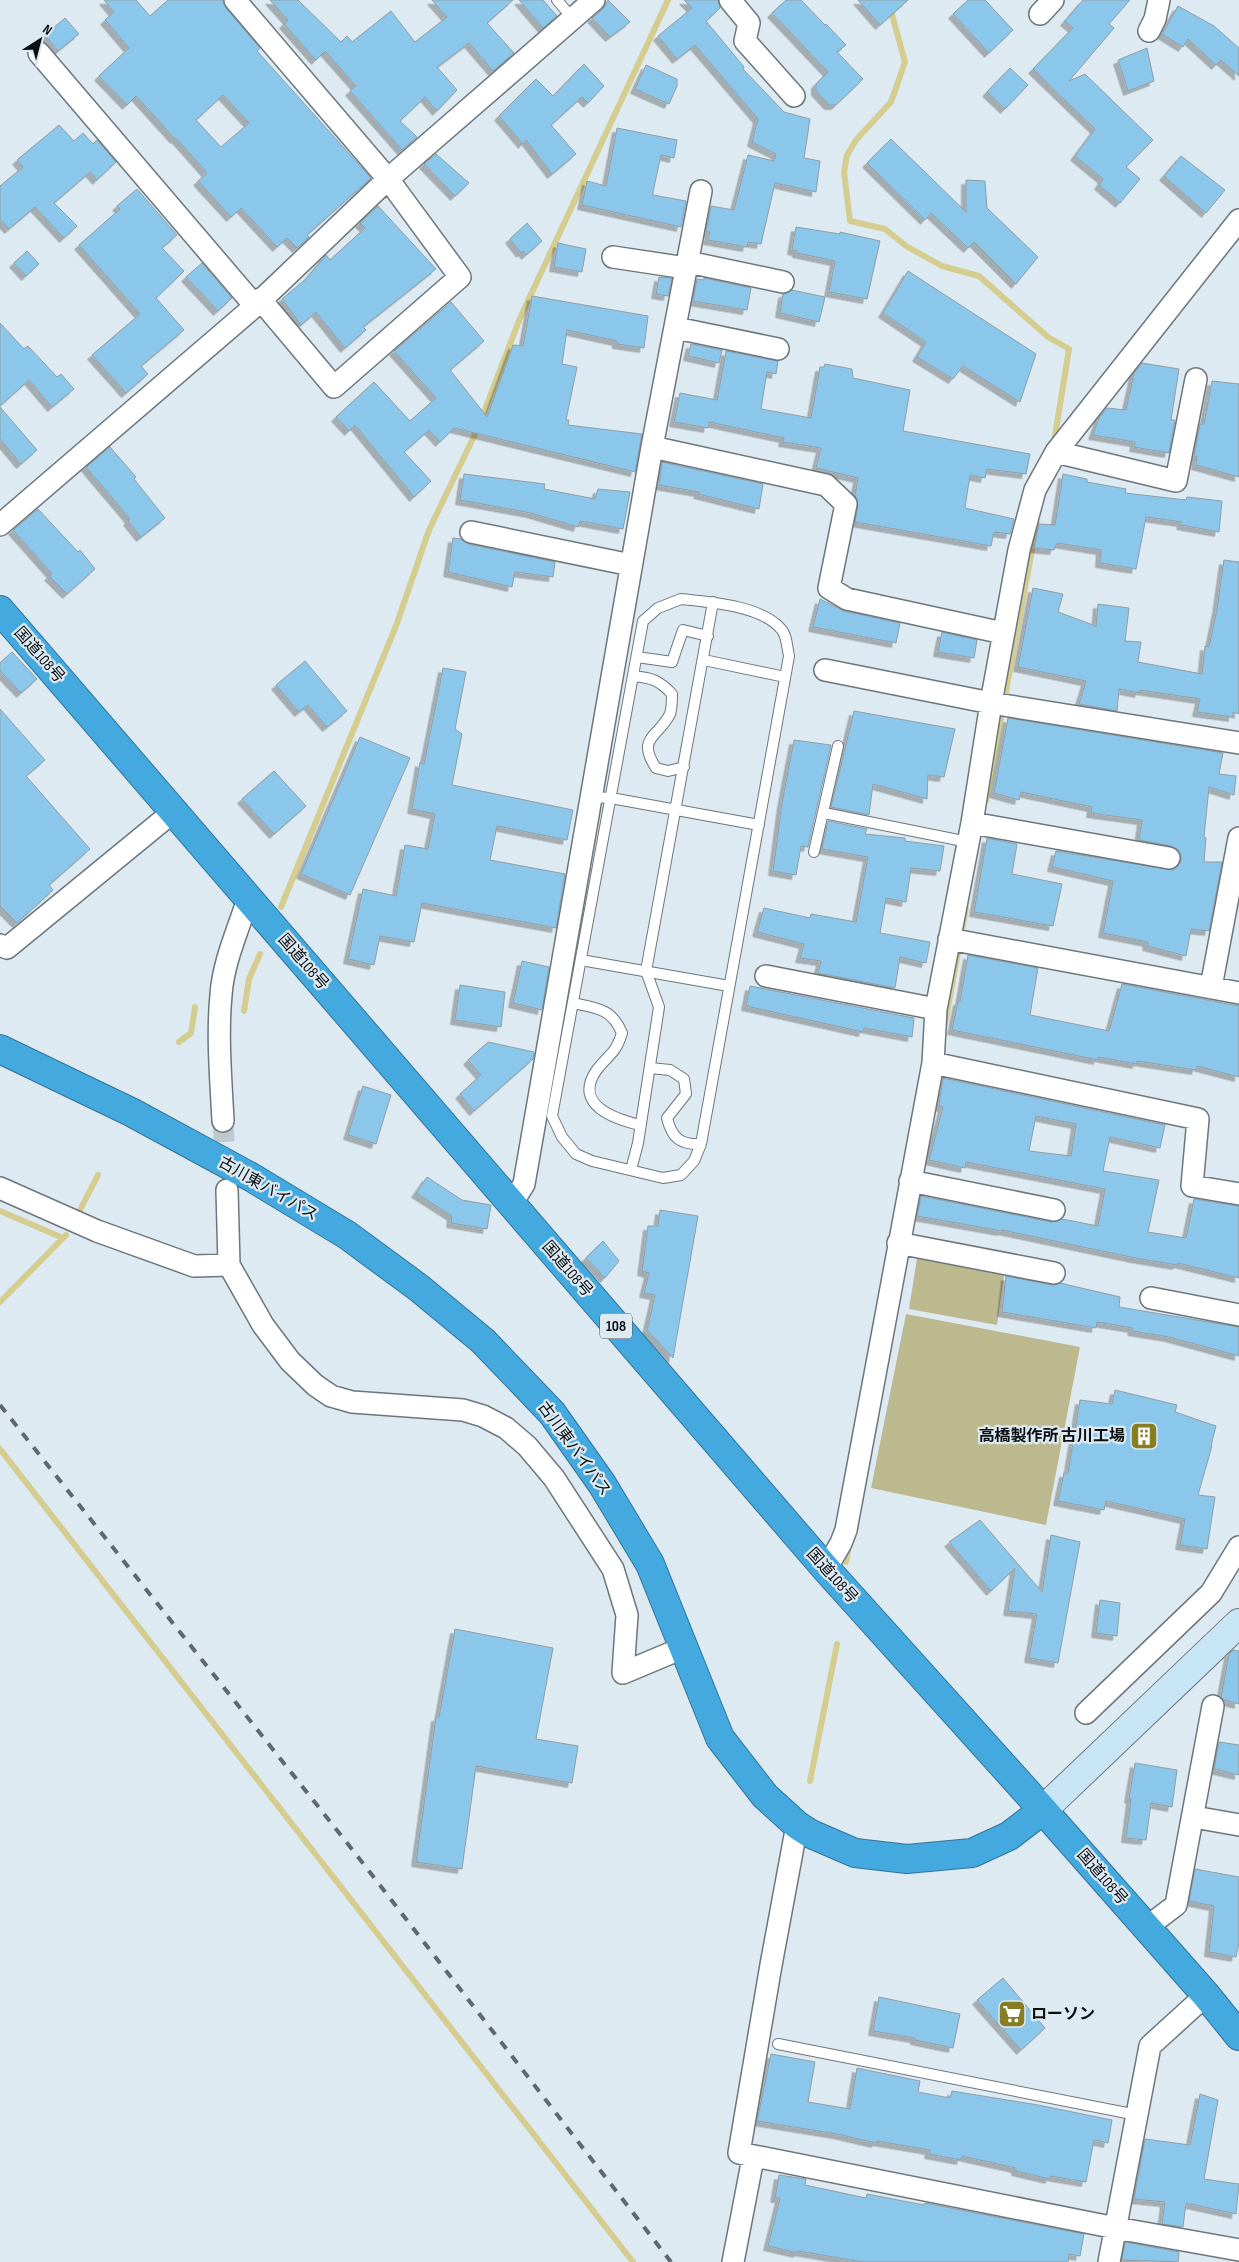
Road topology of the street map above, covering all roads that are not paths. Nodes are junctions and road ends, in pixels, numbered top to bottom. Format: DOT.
graph roads {
  1 [pos="236,0"];
  2 [pos="558,0"];
  3 [pos="594,0"];
  4 [pos="730,0"];
  5 [pos="1159,0"];
  6 [pos="572,19"];
  7 [pos="1149,31"];
  8 [pos="39,53"];
  9 [pos="794,96"];
  10 [pos="388,179"];
  11 [pos="701,191"];
  12 [pos="1239,220"];
  13 [pos="613,257"];
  14 [pos="687,265"];
  15 [pos="782,282"];
  16 [pos="258,302"];
  17 [pos="676,328"];
  18 [pos="778,349"];
  19 [pos="1196,379"];
  20 [pos="652,448"];
  21 [pos="1056,452"];
  22 [pos="0,525"];
  23 [pos="471,532"];
  24 [pos="631,565"];
  25 [pos="713,602"];
  26 [pos="0,610"];
  27 [pos="1004,633"];
  28 [pos="708,636"];
  29 [pos="636,657"];
  30 [pos="704,660"];
  31 [pos="825,670"];
  32 [pos="633,676"];
  33 [pos="785,678"];
  34 [pos="1004,705"];
  35 [pos="1239,742"];
  36 [pos="838,746"];
  37 [pos="684,767"];
  38 [pos="601,798"];
  39 [pos="676,810"];
  40 [pos="173,812"];
  41 [pos="824,813"];
  42 [pos="759,825"];
  43 [pos="979,829"];
  44 [pos="1239,838"];
  45 [pos="814,852"];
  46 [pos="1168,858"];
  47 [pos="248,900"];
  48 [pos="952,940"];
  49 [pos="0,945"];
  50 [pos="581,960"];
  51 [pos="646,971"];
  52 [pos="766,976"];
  53 [pos="729,986"];
  54 [pos="1211,988"];
  55 [pos="1239,993"];
  56 [pos="573,1003"];
  57 [pos="936,1010"];
  58 [pos="0,1049"];
  59 [pos="933,1063"];
  60 [pos="650,1068"];
  61 [pos="223,1121"];
  62 [pos="640,1125"];
  63 [pos="701,1144"];
  64 [pos="631,1170"];
  65 [pos="920,1183"];
  66 [pos="0,1188"];
  67 [pos="227,1190"];
  68 [pos="1239,1194"];
  69 [pos="512,1205"];
  70 [pos="1054,1210"];
  71 [pos="898,1243"];
  72 [pos="229,1265"];
  73 [pos="1054,1273"];
  74 [pos="1151,1298"];
  75 [pos="1239,1314"];
  76 [pos="1239,1547"];
  77 [pos="826,1569"];
  78 [pos="1239,1623"];
  79 [pos="685,1647"];
  80 [pos="1212,1706"];
  81 [pos="1086,1713"];
  82 [pos="1043,1810"];
  83 [pos="1194,1816"];
  84 [pos="797,1825"];
  85 [pos="1239,1825"];
  86 [pos="1147,1927"];
  87 [pos="1206,1995"];
  88 [pos="1239,2036"];
  89 [pos="778,2044"];
  90 [pos="1137,2115"];
  91 [pos="754,2158"];
  92 [pos="1116,2228"];
  93 [pos="1239,2250"];
  94 [pos="733,2262"];
  95 [pos="1109,2262"];
  1 -- 10 [label="street"];
  2 -- 6 [label="lane"];
  3 -- 6 [label="street"];
  4 -- 9 [label="street"];
  5 -- 7 [label="street"];
  6 -- 10 [label="street"];
  8 -- 16 [label="street"];
  10 -- 16 [label="street"];
  10 -- 16 [label="street"];
  11 -- 14 [label="street"];
  12 -- 21 [label="street"];
  13 -- 14 [label="street"];
  14 -- 15 [label="street"];
  14 -- 17 [label="street"];
  16 -- 22 [label="street"];
  17 -- 18 [label="street"];
  17 -- 20 [label="street"];
  19 -- 21 [label="street"];
  20 -- 24 [label="street"];
  20 -- 27 [label="street"];
  21 -- 27 [label="street"];
  23 -- 24 [label="street"];
  24 -- 38 [label="street"];
  25 -- 28 [label="lane"];
  25 -- 29 [label="lane"];
  25 -- 33 [label="lane"];
  26 -- 40 [label="highway, 国道108号 / 108"];
  27 -- 34 [label="street"];
  28 -- 29 [label="lane"];
  28 -- 30 [label="lane"];
  29 -- 32 [label="lane"];
  30 -- 33 [label="lane"];
  30 -- 37 [label="lane"];
  31 -- 34 [label="street"];
  32 -- 37 [label="lane"];
  32 -- 38 [label="lane"];
  33 -- 42 [label="lane"];
  34 -- 35 [label="street"];
  34 -- 43 [label="street"];
  36 -- 41 [label="lane"];
  37 -- 39 [label="lane"];
  38 -- 39 [label="lane"];
  38 -- 50 [label="lane"];
  38 -- 69 [label="street"];
  39 -- 42 [label="lane"];
  39 -- 51 [label="lane"];
  40 -- 47 [label="highway, 国道108号 / 108"];
  40 -- 49 [label="street"];
  41 -- 43 [label="lane"];
  41 -- 45 [label="lane"];
  42 -- 53 [label="lane"];
  43 -- 46 [label="street"];
  43 -- 48 [label="street"];
  44 -- 54 [label="street"];
  47 -- 61 [label="street"];
  47 -- 69 [label="highway, 国道108号 / 108"];
  48 -- 54 [label="street"];
  48 -- 57 [label="street"];
  50 -- 51 [label="lane"];
  50 -- 56 [label="lane"];
  51 -- 53 [label="lane"];
  51 -- 60 [label="lane"];
  52 -- 57 [label="street"];
  53 -- 63 [label="lane"];
  54 -- 55 [label="street"];
  56 -- 62 [label="lane"];
  56 -- 64 [label="lane"];
  57 -- 59 [label="street"];
  58 -- 79 [label="highway, 古川東バイパス"];
  59 -- 65 [label="street"];
  59 -- 68 [label="street"];
  60 -- 62 [label="lane"];
  60 -- 63 [label="lane"];
  62 -- 64 [label="lane"];
  63 -- 64 [label="lane"];
  65 -- 70 [label="street"];
  65 -- 71 [label="street"];
  66 -- 72 [label="street"];
  67 -- 72 [label="street"];
  69 -- 77 [label="highway, 国道108号 / 108"];
  71 -- 73 [label="street"];
  71 -- 77 [label="street"];
  72 -- 79 [label="street"];
  74 -- 75 [label="street"];
  76 -- 81 [label="street"];
  77 -- 82 [label="highway, 国道108号 / 108"];
  78 -- 82 [label="street"];
  79 -- 84 [label="highway, 古川東バイパス"];
  80 -- 83 [label="street"];
  82 -- 84 [label="highway, 古川東バイパス"];
  82 -- 86 [label="highway, 国道108号 / 108"];
  83 -- 85 [label="street"];
  83 -- 86 [label="street"];
  84 -- 91 [label="street"];
  86 -- 87 [label="highway, 国道108号 / 108"];
  87 -- 88 [label="highway, 国道108号 / 108"];
  87 -- 90 [label="street"];
  89 -- 90 [label="lane"];
  90 -- 92 [label="street"];
  91 -- 92 [label="street"];
  91 -- 94 [label="street"];
  92 -- 93 [label="street"];
  92 -- 95 [label="street"];
}
